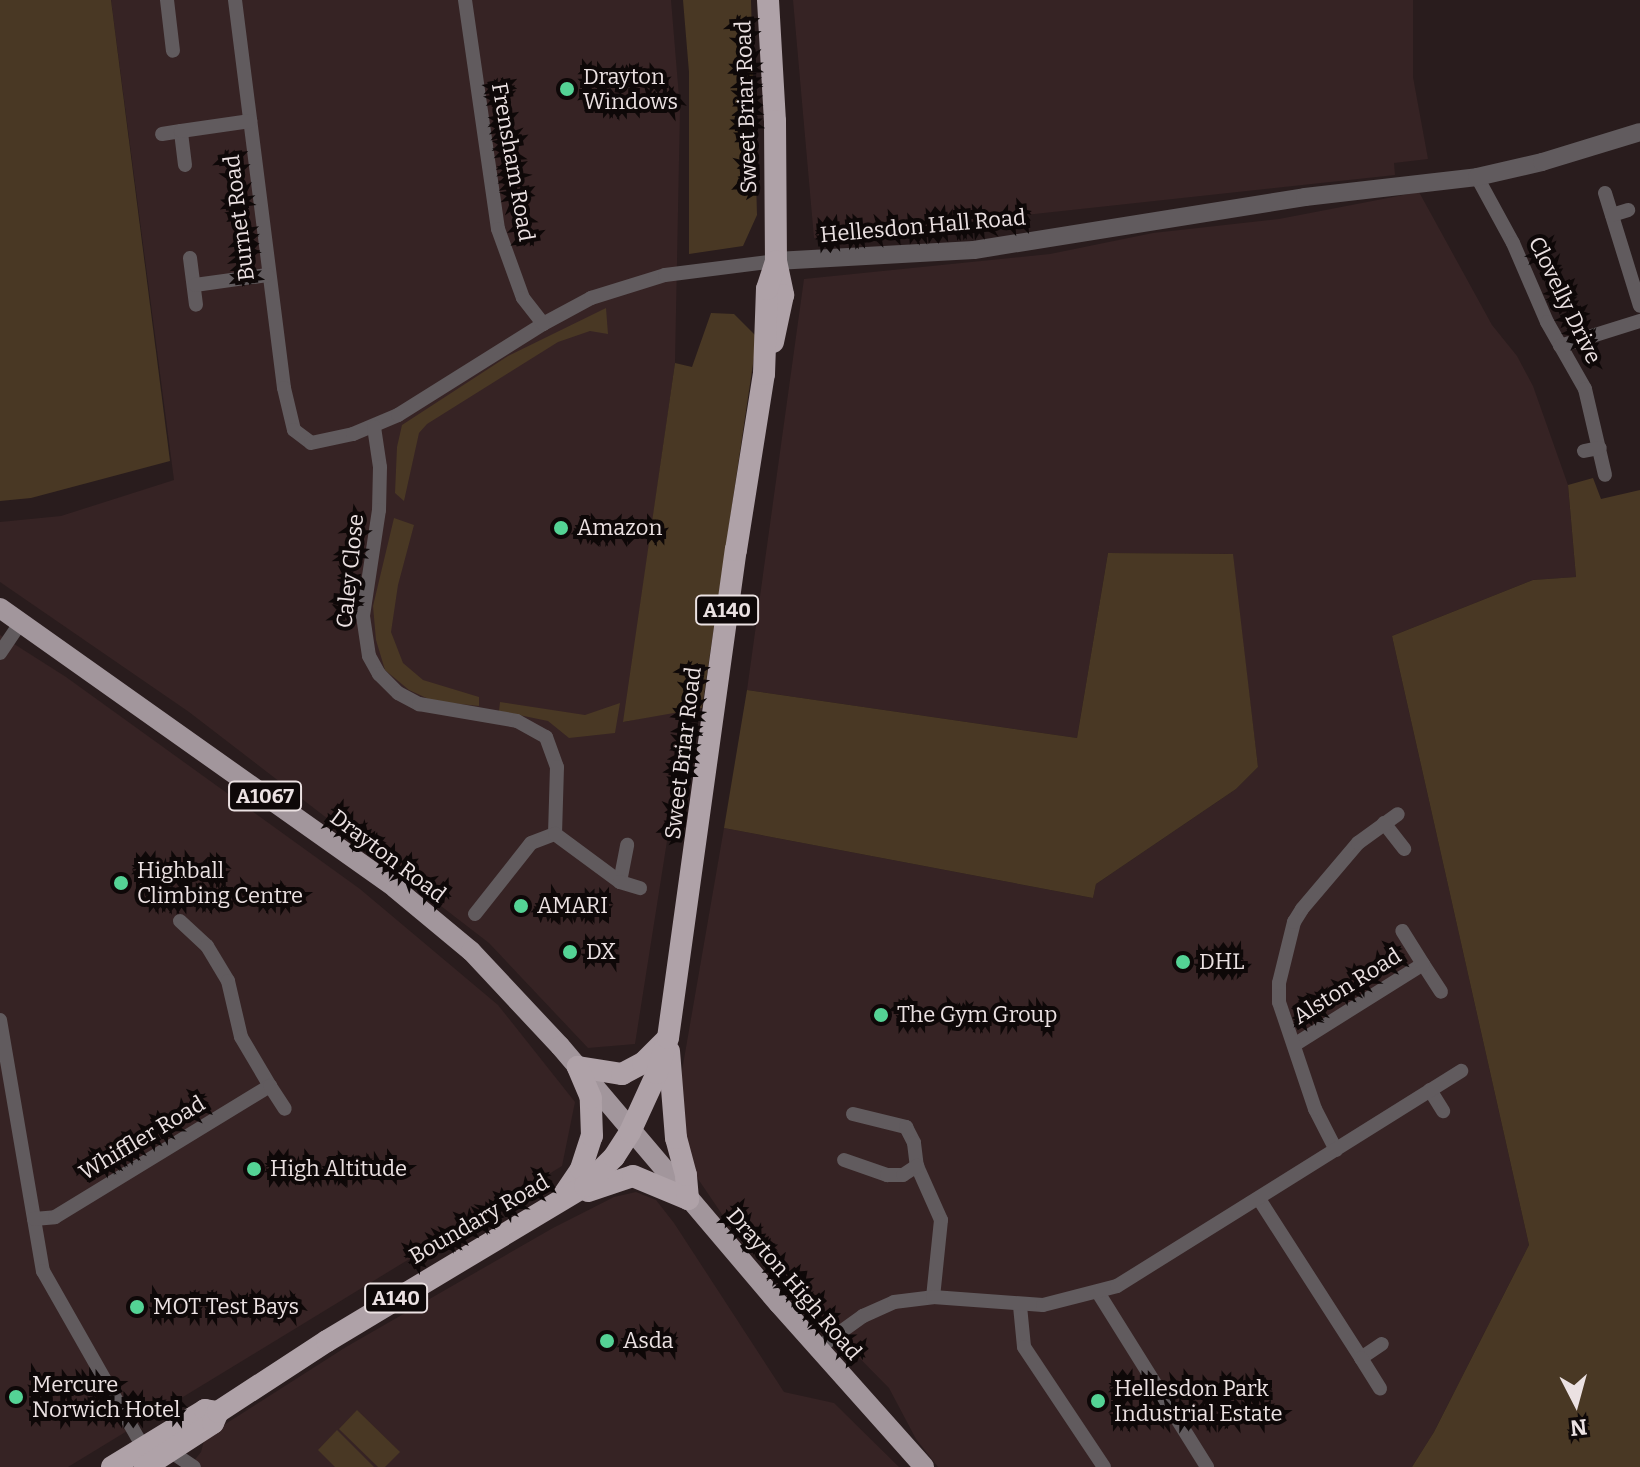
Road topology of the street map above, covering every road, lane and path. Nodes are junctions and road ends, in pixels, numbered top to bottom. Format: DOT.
graph roads {
  1 [pos="167,0"];
  2 [pos="235,0"];
  3 [pos="465,0"];
  4 [pos="768,0"];
  5 [pos="173,51"];
  6 [pos="250,121"];
  7 [pos="181,131"];
  8 [pos="1640,132"];
  9 [pos="162,134"];
  10 [pos="185,165"];
  11 [pos="1477,177"];
  12 [pos="1605,193"];
  13 [pos="1628,210"];
  14 [pos="1612,215"];
  15 [pos="190,258"];
  16 [pos="776,261"];
  17 [pos="267,275"];
  18 [pos="195,285"];
  19 [pos="196,305"];
  20 [pos="1640,306"];
  21 [pos="1640,321"];
  22 [pos="543,324"];
  23 [pos="1560,346"];
  24 [pos="374,427"];
  25 [pos="294,430"];
  26 [pos="1600,448"];
  27 [pos="1584,451"];
  28 [pos="1605,475"];
  29 [pos="0,608"];
  30 [pos="21,622"];
  31 [pos="0,653"];
  32 [pos="1398,814"];
  33 [pos="1384,823"];
  34 [pos="555,834"];
  35 [pos="627,845"];
  36 [pos="1404,849"];
  37 [pos="620,882"];
  38 [pos="640,888"];
  39 [pos="475,914"];
  40 [pos="180,921"];
  41 [pos="1402,931"];
  42 [pos="1423,964"];
  43 [pos="1441,992"];
  44 [pos="0,1020"];
  45 [pos="668,1038"];
  46 [pos="1294,1045"];
  47 [pos="578,1067"];
  48 [pos="1461,1071"];
  49 [pos="270,1086"];
  50 [pos="1430,1090"];
  51 [pos="6,1091"];
  52 [pos="285,1109"];
  53 [pos="1443,1111"];
  54 [pos="853,1114"];
  55 [pos="630,1132"];
  56 [pos="1336,1150"];
  57 [pos="844,1160"];
  58 [pos="917,1166"];
  59 [pos="688,1199"];
  60 [pos="1259,1199"];
  61 [pos="558,1202"];
  62 [pos="34,1219"];
  63 [pos="1099,1294"];
  64 [pos="933,1297"];
  65 [pos="1020,1306"];
  66 [pos="1382,1344"];
  67 [pos="817,1349"];
  68 [pos="1361,1358"];
  69 [pos="1380,1389"];
  70 [pos="154,1456"];
  71 [pos="112,1467"];
  72 [pos="194,1467"];
  73 [pos="924,1467"];
  74 [pos="1104,1467"];
  75 [pos="1207,1467"];
  1 -- 5 [label="street"];
  2 -- 6 [label="street, Burnet Road"];
  3 -- 22 [label="street, Frensham Road"];
  4 -- 16 [label="highway, Sweet Briar Road / A140"];
  6 -- 7 [label="street"];
  6 -- 17 [label="street, Burnet Road"];
  7 -- 9 [label="street"];
  7 -- 10 [label="street"];
  8 -- 11 [label="street, Hellesdon Hall Road"];
  11 -- 16 [label="street, Hellesdon Hall Road"];
  11 -- 23 [label="street, Clovelly Drive"];
  12 -- 14 [label="street"];
  13 -- 14 [label="street"];
  14 -- 20 [label="street"];
  15 -- 18 [label="street"];
  16 -- 22 [label="street, Hellesdon Hall Road"];
  16 -- 45 [label="highway, Sweet Briar Road / A140"];
  17 -- 18 [label="street"];
  17 -- 25 [label="street, Burnet Road"];
  18 -- 19 [label="street"];
  21 -- 23 [label="street"];
  22 -- 24 [label="street, Hellesdon Hall Road"];
  23 -- 26 [label="street, Clovelly Drive"];
  24 -- 25 [label="street, Hellesdon Hall Road"];
  24 -- 34 [label="street, Caley Close"];
  26 -- 27 [label="street"];
  26 -- 28 [label="street, Clovelly Drive"];
  29 -- 30 [label="main road, Drayton Road / A1067"];
  30 -- 31 [label="street"];
  30 -- 47 [label="main road, Drayton Road / A1067"];
  32 -- 33 [label="street, Alston Road"];
  33 -- 36 [label="street"];
  33 -- 46 [label="street, Alston Road"];
  34 -- 37 [label="street"];
  34 -- 39 [label="street"];
  35 -- 37 [label="street"];
  37 -- 38 [label="street"];
  40 -- 49 [label="street"];
  41 -- 42 [label="street, Alston Road"];
  42 -- 43 [label="street, Alston Road"];
  42 -- 46 [label="street, Alston Road"];
  44 -- 51 [label="street"];
  45 -- 47 [label="highway"];
  45 -- 55 [label="highway, Sweet Briar Road / A140"];
  45 -- 59 [label="highway, A140"];
  46 -- 56 [label="street, Alston Road"];
  47 -- 55 [label="main road, Drayton Road / A1067"];
  47 -- 61 [label="highway, A140"];
  48 -- 50 [label="street"];
  49 -- 52 [label="street"];
  49 -- 62 [label="street, Whiffler Road"];
  50 -- 53 [label="street"];
  50 -- 56 [label="street"];
  51 -- 62 [label="street"];
  54 -- 58 [label="street"];
  55 -- 59 [label="main road, Drayton High Road / A1067"];
  55 -- 61 [label="highway, Boundary Road / A140"];
  56 -- 60 [label="street"];
  57 -- 58 [label="street"];
  58 -- 64 [label="street"];
  59 -- 61 [label="highway, A1067"];
  59 -- 67 [label="main road, Drayton High Road / A1067"];
  60 -- 63 [label="street"];
  60 -- 68 [label="street"];
  61 -- 70 [label="highway, Boundary Road / A140"];
  62 -- 70 [label="street"];
  63 -- 65 [label="street"];
  63 -- 75 [label="street"];
  64 -- 65 [label="street"];
  64 -- 67 [label="street"];
  65 -- 74 [label="street"];
  66 -- 68 [label="street"];
  67 -- 73 [label="main road, Drayton High Road / A1067"];
  68 -- 69 [label="street"];
  70 -- 71 [label="highway, Boundary Road / A140"];
  70 -- 72 [label="street"];
}
